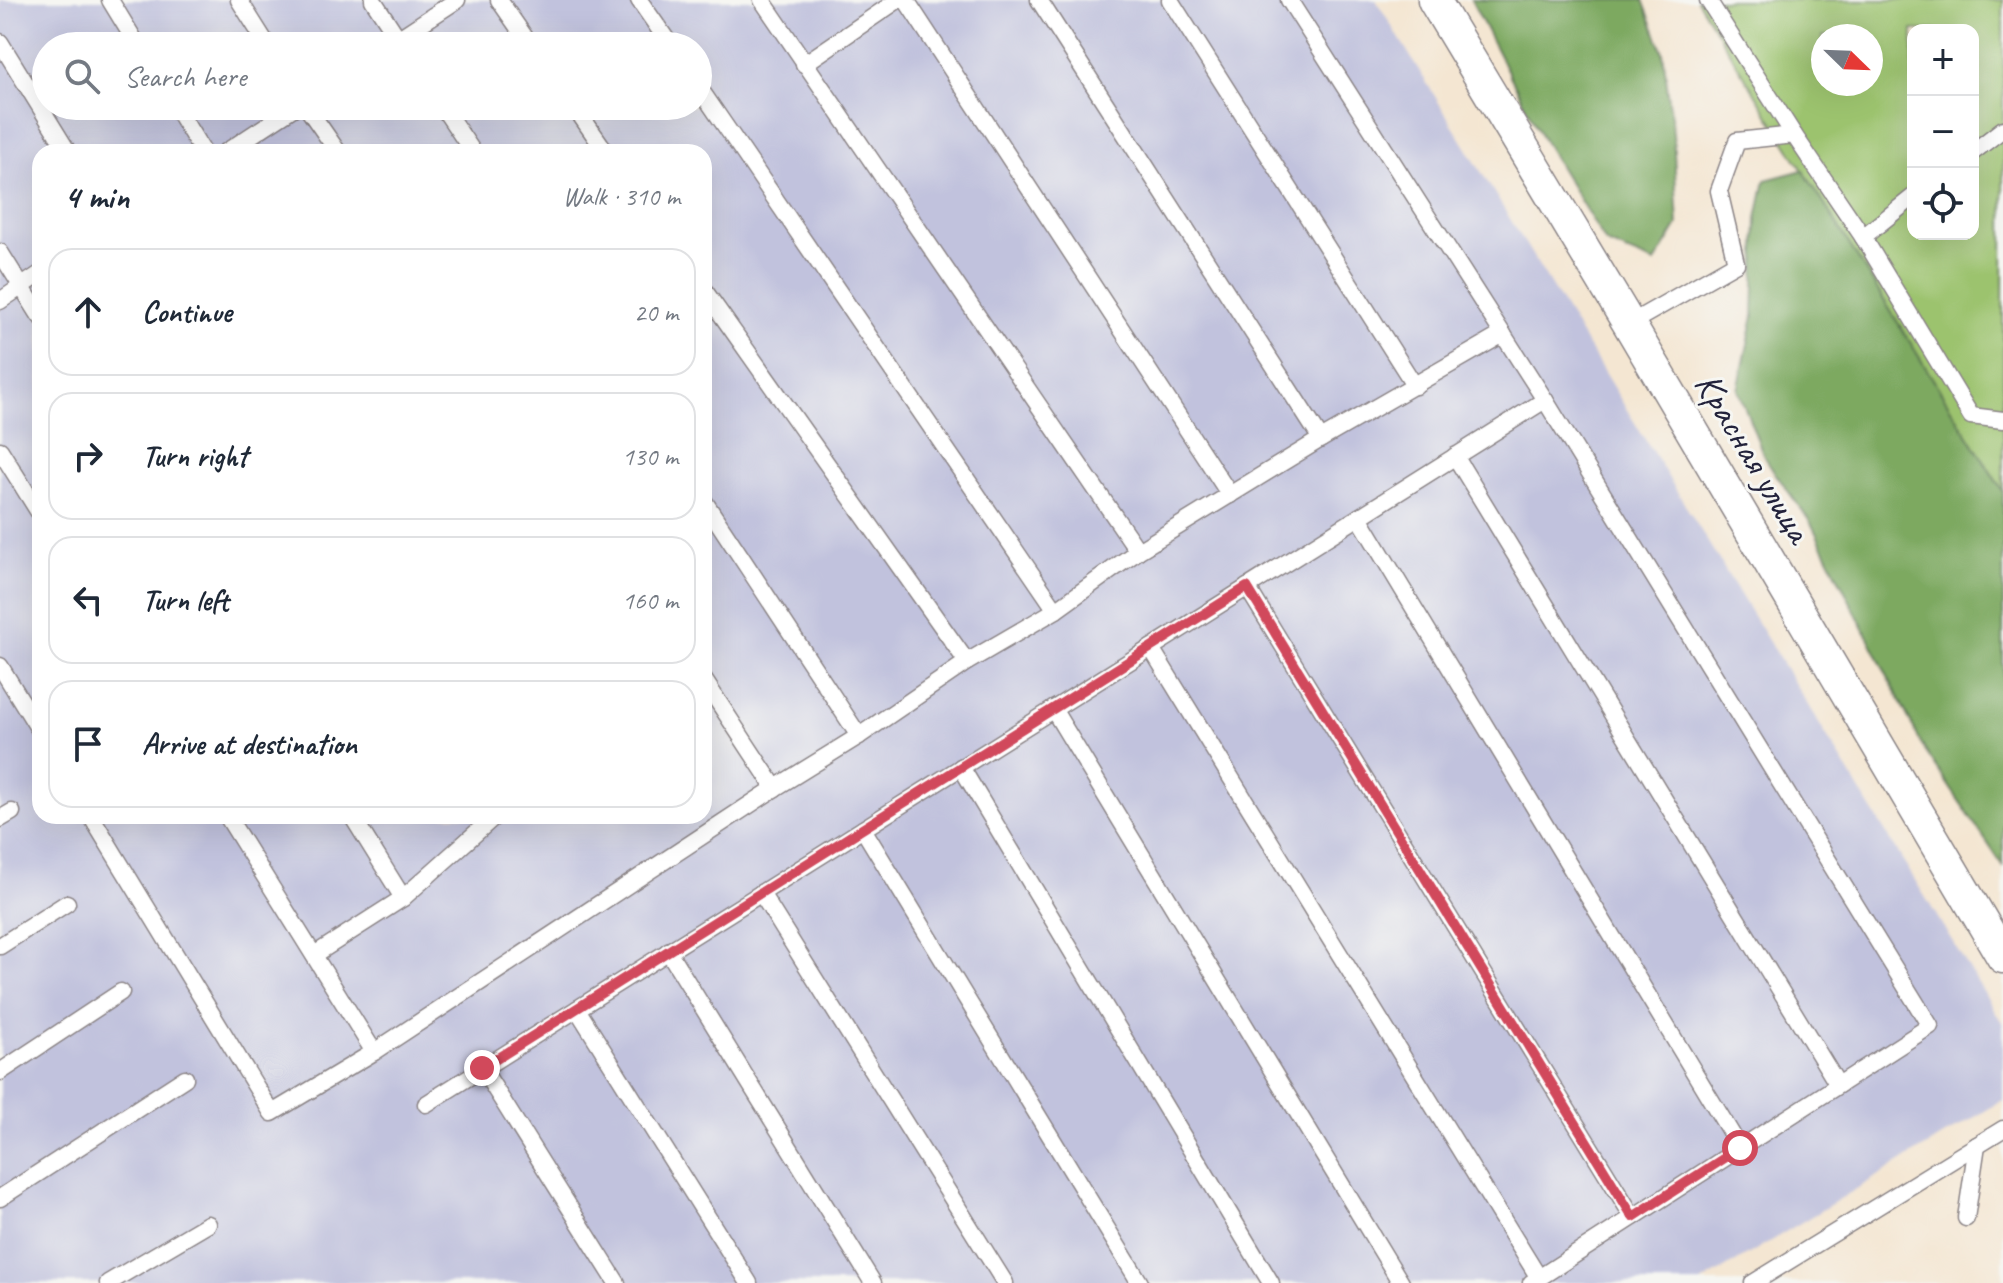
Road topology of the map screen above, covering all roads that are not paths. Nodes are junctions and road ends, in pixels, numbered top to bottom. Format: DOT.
graph roads {
  1 [pos="110,0"];
  2 [pos="239,0"];
  3 [pos="373,0"];
  4 [pos="457,0"];
  5 [pos="499,0"];
  6 [pos="639,0"];
  7 [pos="762,0"];
  8 [pos="898,0"];
  9 [pos="906,0"];
  10 [pos="1039,0"];
  11 [pos="1170,0"];
  12 [pos="1289,0"];
  13 [pos="1434,0"];
  14 [pos="1708,0"];
  15 [pos="129,32"];
  16 [pos="259,32"];
  17 [pos="390,32"];
  18 [pos="413,32"];
  19 [pos="521,32"];
  20 [pos="661,32"];
  21 [pos="0,42"];
  22 [pos="804,64"];
  23 [pos="32,94"];
  24 [pos="712,106"];
  25 [pos="48,120"];
  26 [pos="184,120"];
  27 [pos="275,120"];
  28 [pos="316,120"];
  29 [pos="451,120"];
  30 [pos="584,120"];
  31 [pos="2003,129"];
  32 [pos="1794,135"];
  33 [pos="63,144"];
  34 [pos="198,144"];
  35 [pos="238,144"];
  36 [pos="332,144"];
  37 [pos="468,144"];
  38 [pos="600,144"];
  39 [pos="1979,147"];
  40 [pos="1907,202"];
  41 [pos="1863,237"];
  42 [pos="0,252"];
  43 [pos="32,280"];
  44 [pos="22,287"];
  45 [pos="0,301"];
  46 [pos="712,301"];
  47 [pos="32,303"];
  48 [pos="1629,324"];
  49 [pos="1503,334"];
  50 [pos="1415,386"];
  51 [pos="1545,400"];
  52 [pos="2003,420"];
  53 [pos="1321,439"];
  54 [pos="0,450"];
  55 [pos="1455,456"];
  56 [pos="1230,495"];
  57 [pos="32,501"];
  58 [pos="712,513"];
  59 [pos="1359,517"];
  60 [pos="1138,551"];
  61 [pos="1247,587"];
  62 [pos="1056,610"];
  63 [pos="1151,648"];
  64 [pos="967,662"];
  65 [pos="0,666"];
  66 [pos="712,694"];
  67 [pos="1053,709"];
  68 [pos="32,718"];
  69 [pos="859,736"];
  70 [pos="961,767"];
  71 [pos="775,788"];
  72 [pos="96,824"];
  73 [pos="232,824"];
  74 [pos="357,824"];
  75 [pos="486,824"];
  76 [pos="863,829"];
  77 [pos="761,893"];
  78 [pos="403,898"];
  79 [pos="67,903"];
  80 [pos="0,946"];
  81 [pos="668,951"];
  82 [pos="314,955"];
  83 [pos="2003,957"];
  84 [pos="121,992"];
  85 [pos="577,1009"];
  86 [pos="374,1052"];
  87 [pos="482,1068"];
  88 [pos="0,1072"];
  89 [pos="185,1078"];
  90 [pos="1838,1085"];
  91 [pos="426,1104"];
  92 [pos="2003,1129"];
  93 [pos="1977,1145"];
  94 [pos="1740,1148"];
  95 [pos="0,1198"];
  96 [pos="1633,1217"];
  97 [pos="1966,1218"];
  98 [pos="208,1224"];
  99 [pos="1792,1259"];
  100 [pos="1535,1280"];
  101 [pos="108,1283"];
  102 [pos="617,1283"];
  103 [pos="749,1283"];
  104 [pos="873,1283"];
  105 [pos="1005,1283"];
  106 [pos="1140,1283"];
  107 [pos="1271,1283"];
  108 [pos="1401,1283"];
  109 [pos="1753,1283"];
  110 [pos="1772,1283"];
  1 -- 15 [label="lane"];
  2 -- 16 [label="lane"];
  3 -- 17 [label="lane"];
  4 -- 18 [label="lane"];
  5 -- 19 [label="lane"];
  6 -- 20 [label="lane"];
  7 -- 22 [label="lane"];
  8 -- 22 [label="lane"];
  9 -- 56 [label="lane"];
  10 -- 53 [label="lane"];
  11 -- 50 [label="lane"];
  12 -- 49 [label="lane"];
  13 -- 48 [label="street, Красная улица"];
  14 -- 32 [label="lane"];
  21 -- 23 [label="lane"];
  22 -- 60 [label="lane"];
  24 -- 62 [label="lane"];
  25 -- 33 [label="lane"];
  26 -- 34 [label="lane"];
  27 -- 35 [label="lane"];
  28 -- 36 [label="lane"];
  29 -- 37 [label="lane"];
  30 -- 38 [label="lane"];
  31 -- 39 [label="lane"];
  32 -- 41 [label="lane"];
  32 -- 48 [label="lane"];
  40 -- 41 [label="lane"];
  41 -- 52 [label="lane"];
  42 -- 44 [label="lane"];
  43 -- 44 [label="lane"];
  44 -- 45 [label="lane"];
  44 -- 47 [label="lane"];
  46 -- 64 [label="lane"];
  48 -- 83 [label="street, Красная улица"];
  49 -- 50 [label="lane"];
  49 -- 51 [label="lane"];
  50 -- 53 [label="lane"];
  51 -- 55 [label="lane"];
  51 -- 90 [label="lane"];
  53 -- 56 [label="lane"];
  54 -- 57 [label="lane"];
  55 -- 59 [label="lane"];
  55 -- 90 [label="lane"];
  56 -- 60 [label="lane"];
  58 -- 69 [label="lane"];
  59 -- 61 [label="lane"];
  59 -- 94 [label="lane"];
  60 -- 62 [label="lane"];
  61 -- 63 [label="lane"];
  61 -- 96 [label="lane"];
  62 -- 64 [label="lane"];
  63 -- 67 [label="lane"];
  63 -- 100 [label="lane"];
  64 -- 69 [label="lane"];
  65 -- 68 [label="lane"];
  66 -- 71 [label="lane"];
  67 -- 70 [label="lane"];
  67 -- 108 [label="lane"];
  69 -- 71 [label="lane"];
  70 -- 76 [label="lane"];
  70 -- 107 [label="lane"];
  71 -- 86 [label="lane"];
  72 -- 86 [label="lane"];
  73 -- 82 [label="lane"];
  74 -- 78 [label="lane"];
  75 -- 78 [label="lane"];
  76 -- 77 [label="lane"];
  76 -- 106 [label="lane"];
  77 -- 81 [label="lane"];
  77 -- 105 [label="lane"];
  78 -- 82 [label="lane"];
  79 -- 80 [label="lane"];
  81 -- 85 [label="lane"];
  81 -- 104 [label="lane"];
  82 -- 86 [label="lane"];
  84 -- 88 [label="lane"];
  85 -- 87 [label="lane"];
  85 -- 103 [label="lane"];
  87 -- 91 [label="lane"];
  87 -- 102 [label="lane"];
  89 -- 95 [label="lane"];
  90 -- 94 [label="lane"];
  92 -- 93 [label="lane"];
  93 -- 97 [label="lane"];
  93 -- 99 [label="lane"];
  94 -- 96 [label="lane"];
  96 -- 100 [label="lane"];
  98 -- 101 [label="lane"];
  99 -- 109 [label="lane"];
  99 -- 110 [label="lane"];
}
